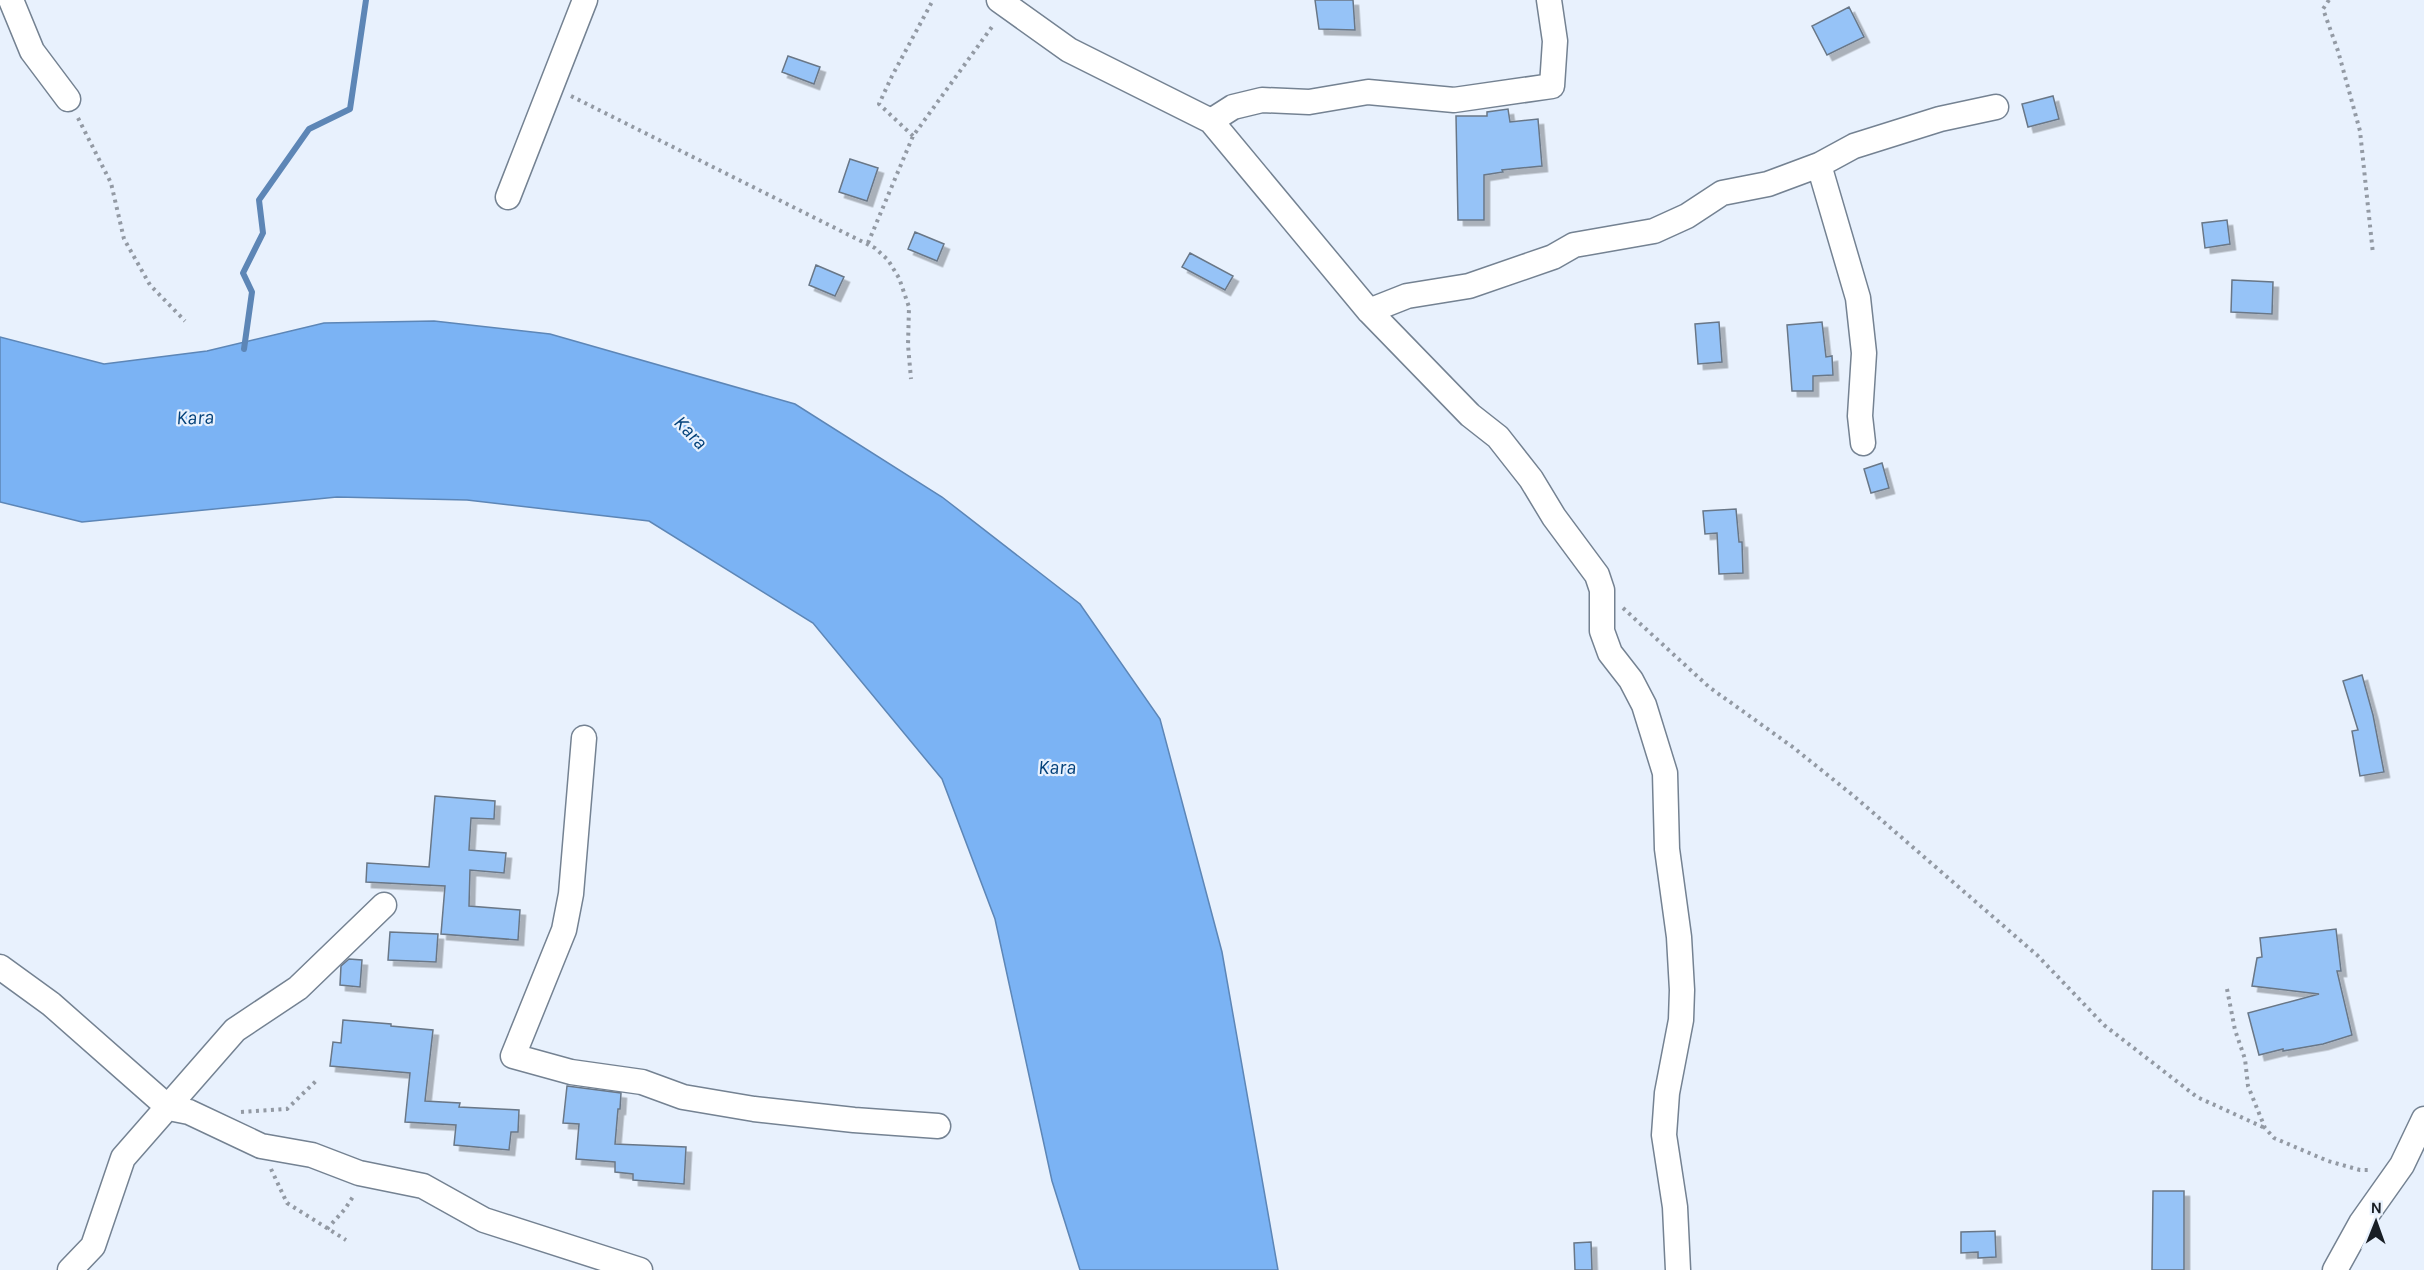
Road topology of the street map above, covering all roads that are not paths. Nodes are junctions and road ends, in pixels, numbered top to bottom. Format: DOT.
graph roads {
  1 [pos="10,0"];
  2 [pos="585,0"];
  3 [pos="1549,0"];
  4 [pos="1005,2"];
  5 [pos="68,99"];
  6 [pos="1996,107"];
  7 [pos="1211,121"];
  8 [pos="1819,165"];
  9 [pos="508,197"];
  10 [pos="1369,311"];
  11 [pos="1863,443"];
  12 [pos="584,738"];
  13 [pos="384,905"];
  14 [pos="0,967"];
  15 [pos="169,1108"];
  16 [pos="2424,1119"];
  17 [pos="938,1126"];
  18 [pos="70,1270"];
  19 [pos="640,1270"];
  20 [pos="1678,1270"];
  21 [pos="2335,1270"];
  1 -- 5 [label="street"];
  2 -- 9 [label="street"];
  3 -- 7 [label="street"];
  4 -- 7 [label="street"];
  6 -- 8 [label="street"];
  7 -- 10 [label="street"];
  8 -- 10 [label="street"];
  8 -- 11 [label="street"];
  10 -- 20 [label="street"];
  12 -- 17 [label="street"];
  13 -- 15 [label="street"];
  14 -- 15 [label="street"];
  15 -- 18 [label="street"];
  15 -- 19 [label="street"];
  16 -- 21 [label="street"];
}
